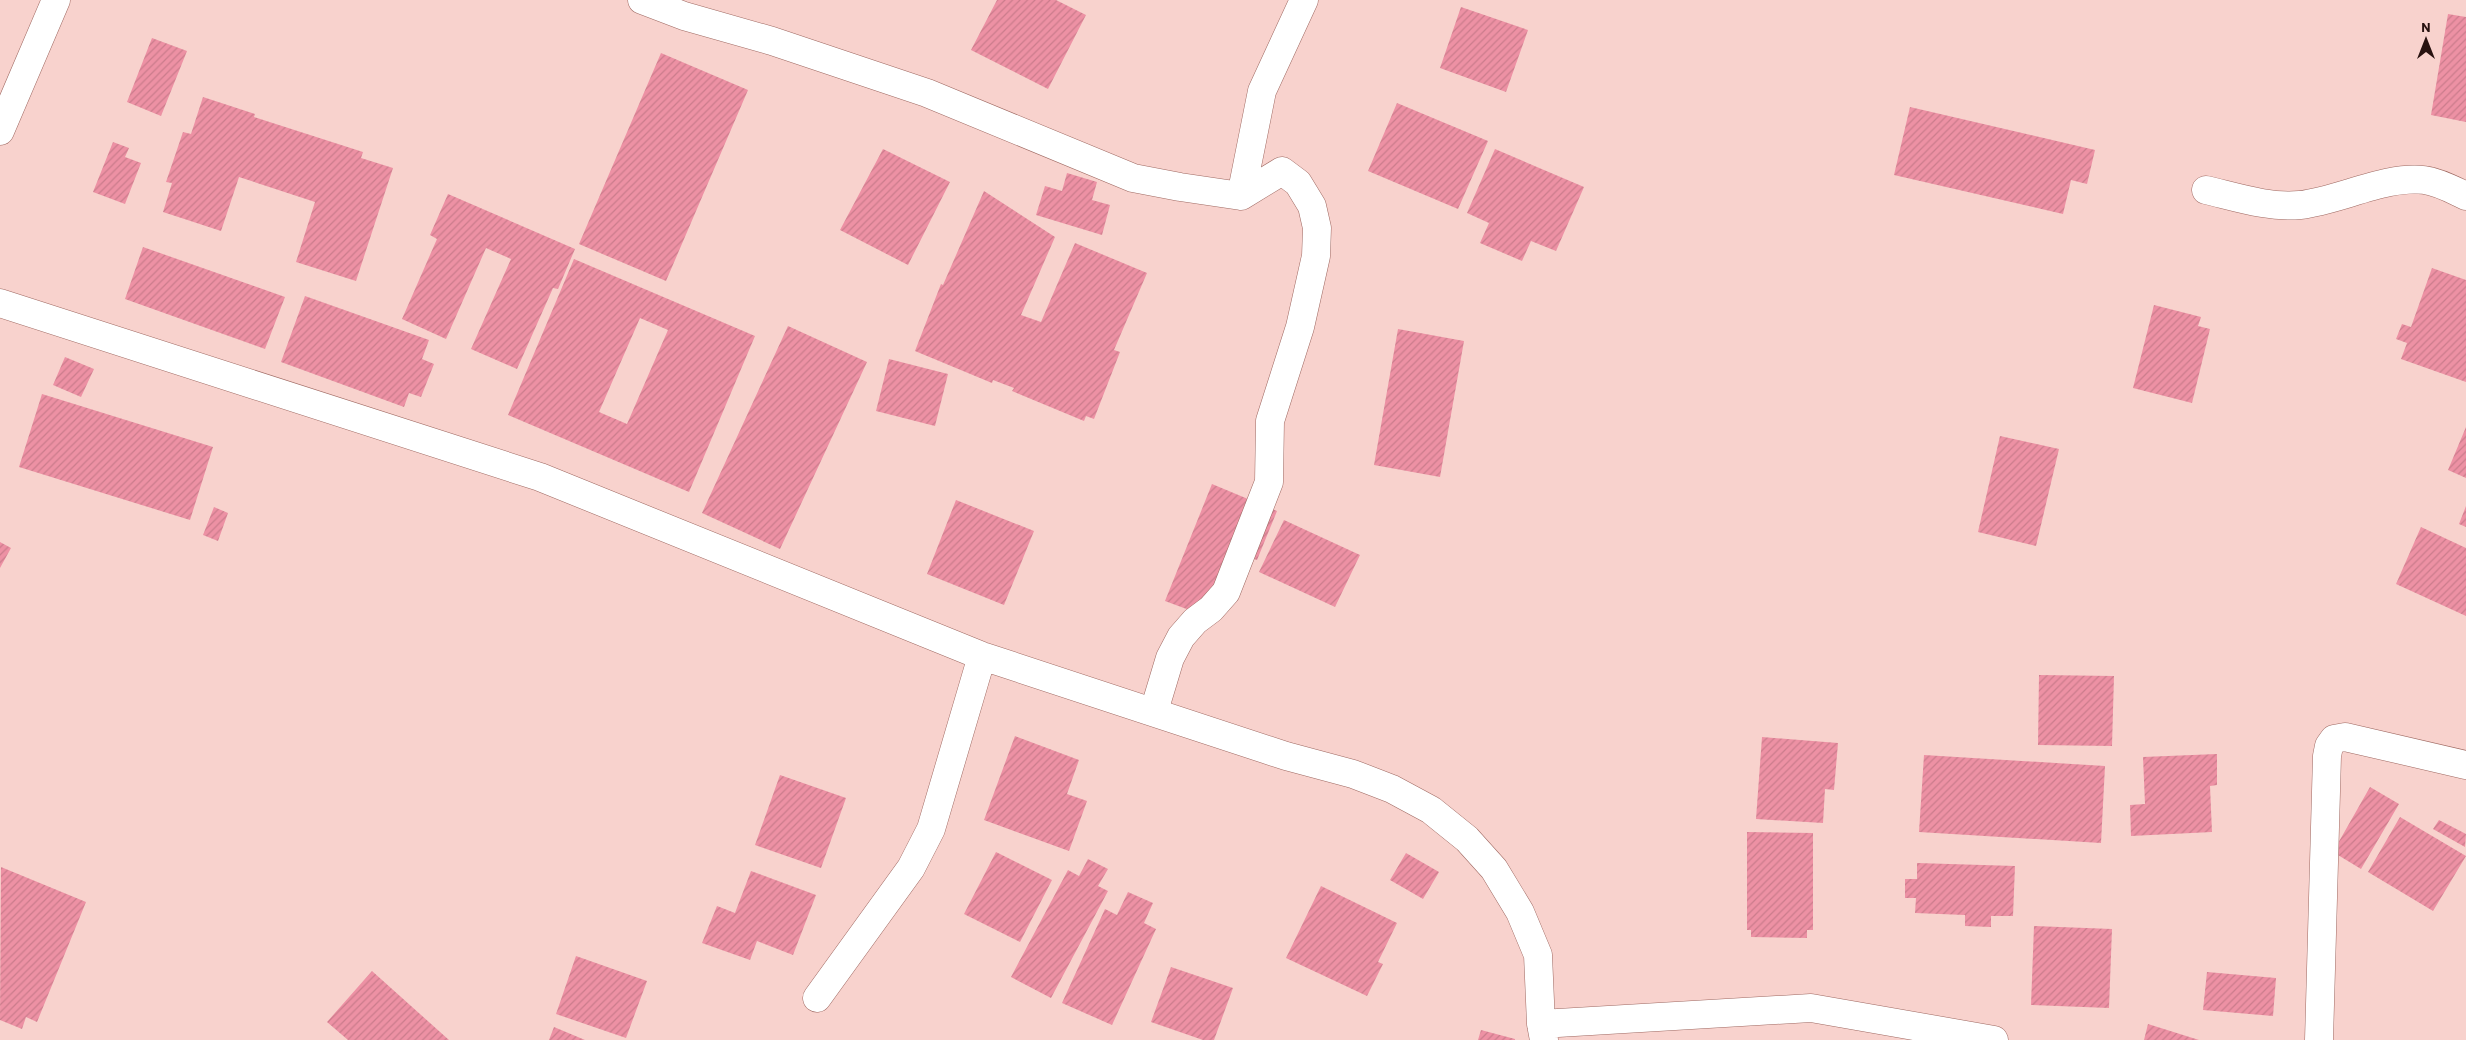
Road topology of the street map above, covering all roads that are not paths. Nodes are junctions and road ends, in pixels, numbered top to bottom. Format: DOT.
graph roads {
  1 [pos="56,0"];
  2 [pos="642,0"];
  3 [pos="1304,0"];
  4 [pos="0,131"];
  5 [pos="2206,190"];
  6 [pos="1241,196"];
  7 [pos="2466,196"];
  8 [pos="0,303"];
  9 [pos="982,656"];
  10 [pos="1154,712"];
  11 [pos="2466,765"];
  12 [pos="817,998"];
  13 [pos="1542,1032"];
  14 [pos="1994,1040"];
  15 [pos="2319,1040"];
  1 -- 4 [label="street"];
  2 -- 6 [label="street"];
  3 -- 6 [label="street"];
  5 -- 7 [label="street"];
  6 -- 10 [label="street"];
  8 -- 9 [label="street"];
  9 -- 10 [label="street"];
  9 -- 12 [label="street"];
  10 -- 13 [label="street"];
  11 -- 15 [label="street"];
  13 -- 14 [label="street"];
}
